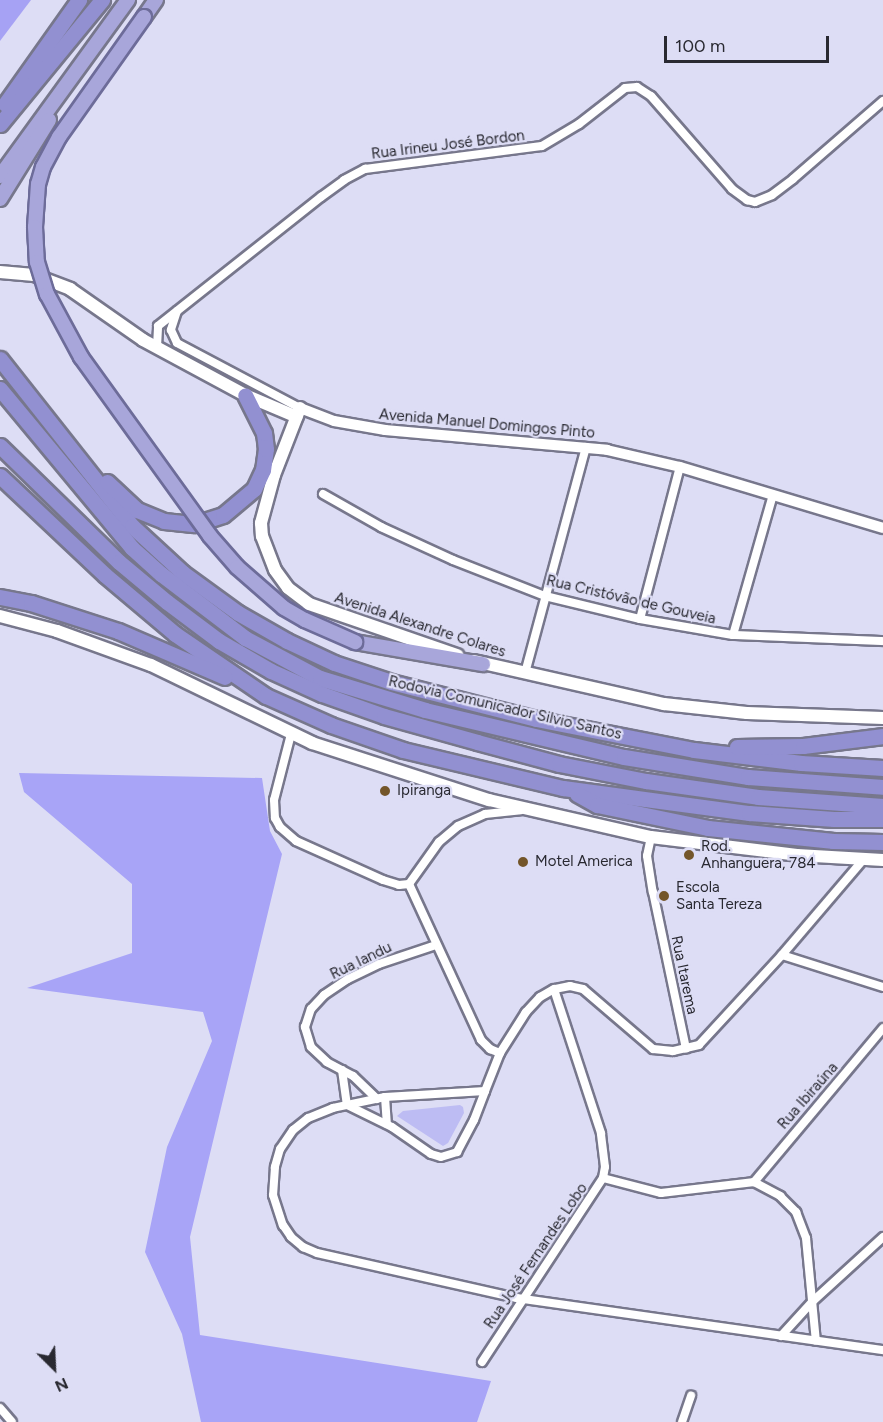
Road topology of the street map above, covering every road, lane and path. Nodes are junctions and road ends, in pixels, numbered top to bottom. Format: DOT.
graph roads {
  1 [pos="79,0"];
  2 [pos="102,0"];
  3 [pos="128,0"];
  4 [pos="156,0"];
  5 [pos="66,82"];
  6 [pos="883,101"];
  7 [pos="0,111"];
  8 [pos="0,124"];
  9 [pos="0,176"];
  10 [pos="0,200"];
  11 [pos="0,272"];
  12 [pos="177,310"];
  13 [pos="157,347"];
  14 [pos="0,359"];
  15 [pos="0,388"];
  16 [pos="245,395"];
  17 [pos="299,413"];
  18 [pos="0,446"];
  19 [pos="586,447"];
  20 [pos="69,449"];
  21 [pos="680,468"];
  22 [pos="0,476"];
  23 [pos="323,494"];
  24 [pos="773,495"];
  25 [pos="883,528"];
  26 [pos="545,596"];
  27 [pos="0,597"];
  28 [pos="0,616"];
  29 [pos="640,619"];
  30 [pos="733,635"];
  31 [pos="883,641"];
  32 [pos="483,664"];
  33 [pos="525,673"];
  34 [pos="266,696"];
  35 [pos="883,718"];
  36 [pos="291,734"];
  37 [pos="883,736"];
  38 [pos="694,750"];
  39 [pos="883,768"];
  40 [pos="883,787"];
  41 [pos="563,788"];
  42 [pos="883,806"];
  43 [pos="523,810"];
  44 [pos="883,819"];
  45 [pos="651,837"];
  46 [pos="883,842"];
  47 [pos="862,860"];
  48 [pos="883,860"];
  49 [pos="409,884"];
  50 [pos="436,945"];
  51 [pos="782,955"];
  52 [pos="883,987"];
  53 [pos="554,989"];
  54 [pos="883,1028"];
  55 [pos="686,1049"];
  56 [pos="500,1053"];
  57 [pos="342,1070"];
  58 [pos="485,1091"];
  59 [pos="381,1098"];
  60 [pos="347,1105"];
  61 [pos="387,1124"];
  62 [pos="603,1178"];
  63 [pos="754,1182"];
  64 [pos="883,1237"];
  65 [pos="525,1299"];
  66 [pos="813,1301"];
  67 [pos="781,1336"];
  68 [pos="816,1341"];
  69 [pos="883,1350"];
  70 [pos="482,1362"];
  71 [pos="691,1396"];
  72 [pos="0,1408"];
  73 [pos="12,1422"];
  74 [pos="682,1422"];
  1 -- 7 [label="highway"];
  2 -- 8 [label="highway"];
  3 -- 5 [label="highway"];
  4 -- 32 [label="highway, bridge"];
  5 -- 9 [label="highway"];
  5 -- 10 [label="highway"];
  6 -- 12 [label="street, Rua Irineu José Bordon"];
  11 -- 13 [label="main road"];
  12 -- 13 [label="street"];
  12 -- 17 [label="street, Avenida Manuel Domingos Pinto"];
  13 -- 16 [label="main road"];
  14 -- 20 [label="highway, Rodovia Comunicador Silvio Santos"];
  15 -- 40 [label="highway"];
  16 -- 17 [label="main road"];
  16 -- 20 [label="highway"];
  17 -- 19 [label="street, Avenida Manuel Domingos Pinto"];
  17 -- 32 [label="main road, Avenida Alexandre Colares"];
  18 -- 42 [label="highway"];
  19 -- 21 [label="street, Avenida Manuel Domingos Pinto"];
  19 -- 26 [label="street"];
  20 -- 38 [label="highway, Rodovia Comunicador Silvio Santos"];
  21 -- 24 [label="street, Avenida Manuel Domingos Pinto"];
  21 -- 29 [label="street"];
  22 -- 34 [label="highway"];
  23 -- 26 [label="street, Rua Cristóvão de Gouveia"];
  24 -- 25 [label="street, Avenida Manuel Domingos Pinto"];
  24 -- 30 [label="street"];
  26 -- 29 [label="street, Rua Cristóvão de Gouveia"];
  26 -- 33 [label="street"];
  27 -- 34 [label="highway"];
  28 -- 36 [label="main road"];
  29 -- 30 [label="street, Rua Cristóvão de Gouveia"];
  30 -- 31 [label="street, Rua Cristóvão de Gouveia"];
  32 -- 33 [label="main road, Avenida Alexandre Colares"];
  33 -- 35 [label="main road, Avenida Alexandre Colares"];
  34 -- 41 [label="highway"];
  36 -- 43 [label="main road"];
  36 -- 49 [label="street"];
  37 -- 38 [label="highway"];
  38 -- 39 [label="highway, Rodovia Comunicador Silvio Santos"];
  41 -- 44 [label="highway"];
  41 -- 46 [label="highway"];
  43 -- 45 [label="main road"];
  43 -- 49 [label="street"];
  45 -- 47 [label="main road"];
  45 -- 55 [label="street, Rua Itarema"];
  47 -- 48 [label="main road"];
  47 -- 51 [label="street"];
  49 -- 50 [label="street"];
  50 -- 56 [label="street"];
  50 -- 57 [label="street, Rua Iandu"];
  51 -- 52 [label="street"];
  51 -- 55 [label="street"];
  53 -- 55 [label="street"];
  53 -- 56 [label="street"];
  53 -- 62 [label="street, Rua José Fernandes Lobo"];
  54 -- 63 [label="street, Rua Ibiraúna"];
  56 -- 58 [label="street"];
  57 -- 59 [label="street, Rua Iandu"];
  57 -- 60 [label="street"];
  58 -- 59 [label="street"];
  58 -- 61 [label="street"];
  59 -- 60 [label="street"];
  59 -- 61 [label="street"];
  60 -- 61 [label="street"];
  60 -- 65 [label="street"];
  62 -- 63 [label="street"];
  62 -- 65 [label="street, Rua José Fernandes Lobo"];
  63 -- 66 [label="street"];
  64 -- 66 [label="street"];
  65 -- 67 [label="street"];
  65 -- 70 [label="street, Rua José Fernandes Lobo"];
  66 -- 67 [label="street"];
  66 -- 68 [label="street"];
  67 -- 68 [label="street"];
  68 -- 69 [label="street"];
  71 -- 74 [label="street"];
  72 -- 73 [label="street"];
}
